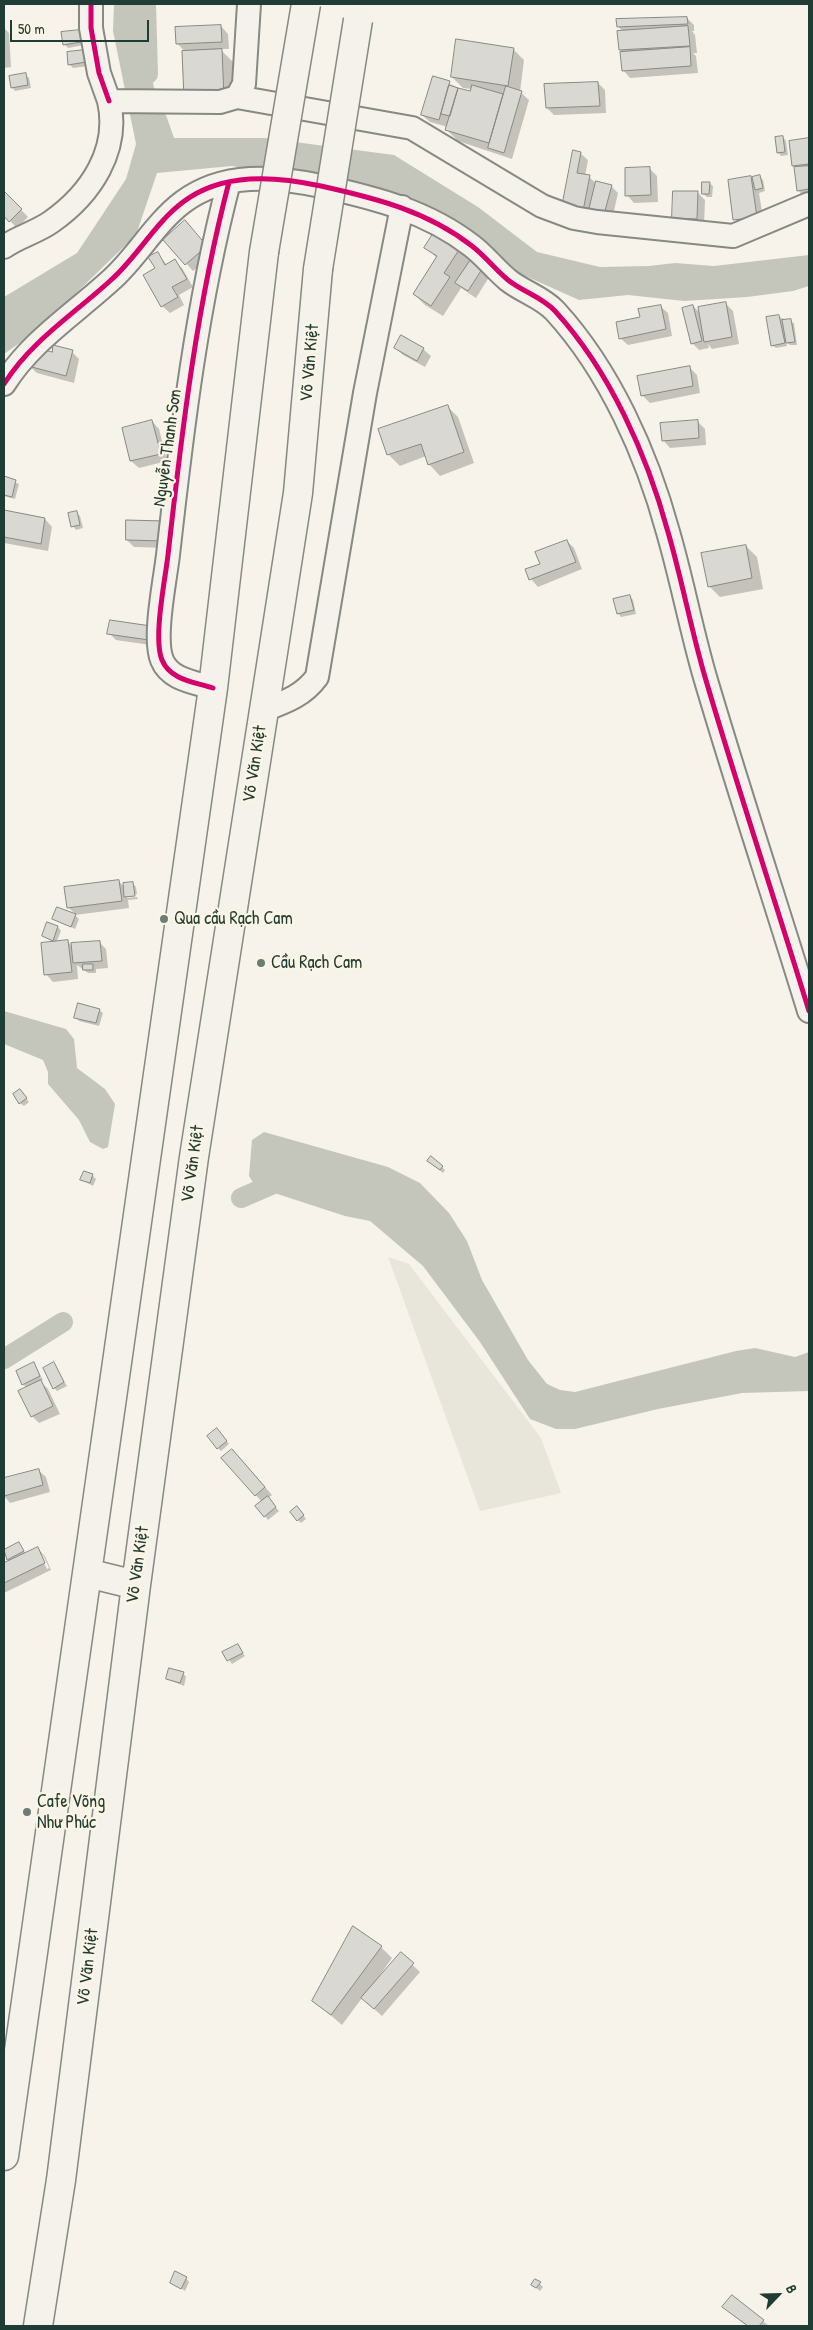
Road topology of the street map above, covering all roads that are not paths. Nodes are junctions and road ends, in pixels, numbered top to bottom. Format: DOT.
graph roads {
  1 [pos="91,4"];
  2 [pos="249,4"];
  3 [pos="306,4"];
  4 [pos="359,12"];
  5 [pos="237,97"];
  6 [pos="116,101"];
  7 [pos="229,182"];
  8 [pos="809,204"];
  9 [pos="402,207"];
  10 [pos="4,248"];
  11 [pos="4,384"];
  12 [pos="213,688"];
  13 [pos="264,710"];
  14 [pos="809,1011"];
  15 [pos="87,1573"];
  16 [pos="136,1585"];
  17 [pos="4,2156"];
  18 [pos="38,2326"];
  1 -- 6 [label="street"];
  2 -- 5 [label="street"];
  3 -- 12 [label="main road, bridge"];
  4 -- 13 [label="main road, Võ Văn Kiệt, bridge"];
  5 -- 6 [label="street"];
  5 -- 8 [label="street"];
  6 -- 10 [label="street"];
  7 -- 9 [label="street"];
  7 -- 11 [label="street"];
  7 -- 12 [label="street, Nguyễn Thanh Sơn"];
  9 -- 13 [label="street"];
  9 -- 14 [label="street"];
  12 -- 15 [label="main road"];
  13 -- 16 [label="main road, Võ Văn Kiệt"];
  15 -- 16 [label="main road"];
  15 -- 17 [label="main road"];
  16 -- 18 [label="main road, Võ Văn Kiệt"];
}
